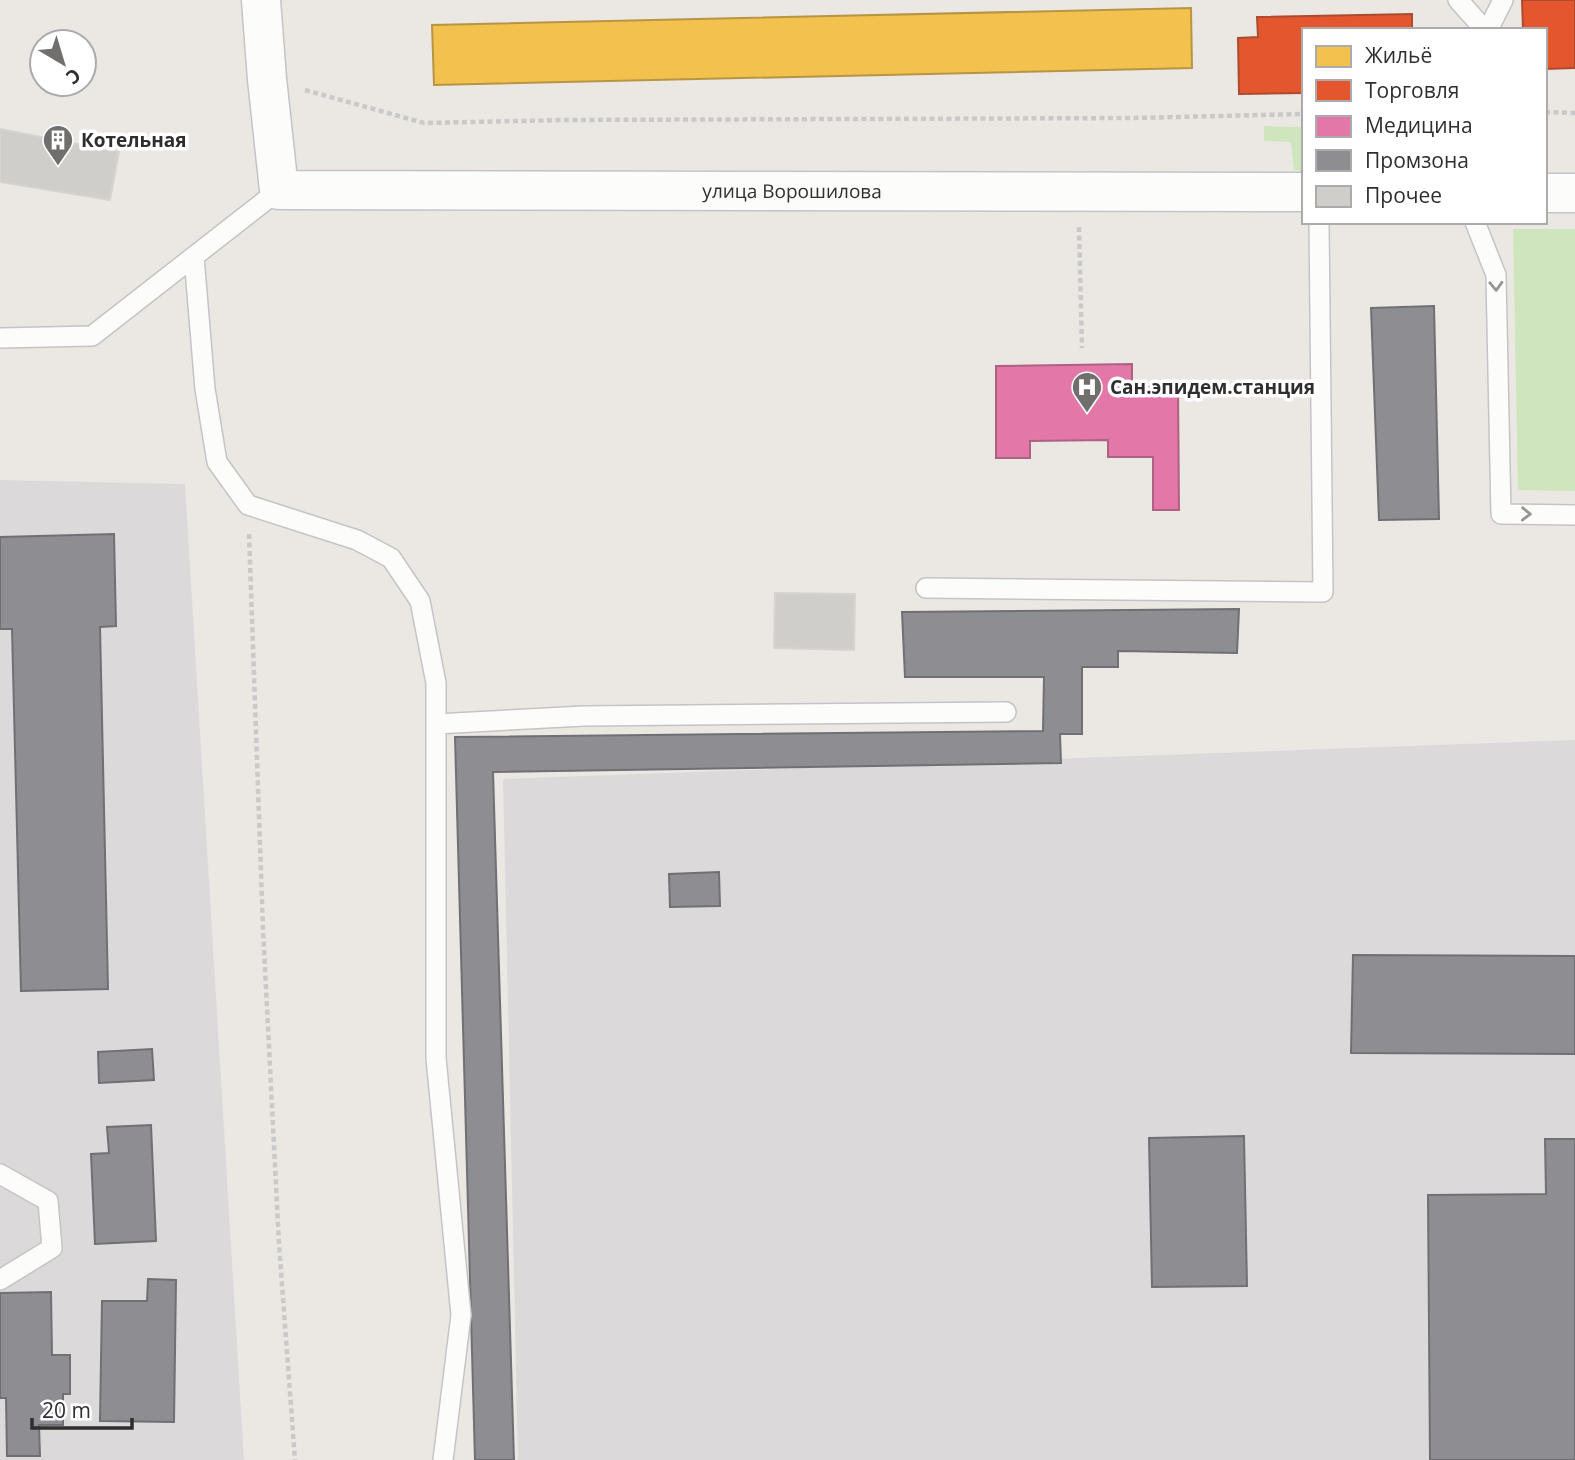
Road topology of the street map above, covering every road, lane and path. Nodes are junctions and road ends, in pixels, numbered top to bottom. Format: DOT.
graph roads {
  1 [pos="261,0"];
  2 [pos="1458,0"];
  3 [pos="1503,0"];
  4 [pos="1484,28"];
  5 [pos="1487,28"];
  6 [pos="267,79"];
  7 [pos="1547,112"];
  8 [pos="1575,113"];
  9 [pos="1302,114"];
  10 [pos="279,190"];
  11 [pos="1078,192"];
  12 [pos="1302,192"];
  13 [pos="1547,192"];
  14 [pos="1575,193"];
  15 [pos="1319,224"];
  16 [pos="1476,224"];
  17 [pos="194,257"];
  18 [pos="0,338"];
  19 [pos="1082,348"];
  20 [pos="248,505"];
  21 [pos="1575,515"];
  22 [pos="926,588"];
  23 [pos="1006,712"];
  24 [pos="436,724"];
  25 [pos="0,1174"];
  26 [pos="0,1280"];
  27 [pos="295,1460"];
  28 [pos="443,1460"];
  1 -- 6 [label="street"];
  2 -- 4 [label="lane"];
  3 -- 5 [label="lane"];
  6 -- 9 [label="path"];
  6 -- 10 [label="street"];
  7 -- 8 [label="path"];
  10 -- 11 [label="street, улица Ворошилова"];
  10 -- 17 [label="lane"];
  11 -- 12 [label="street, улица Ворошилова"];
  11 -- 19 [label="path"];
  13 -- 14 [label="street"];
  15 -- 22 [label="lane"];
  16 -- 21 [label="lane, one-way"];
  17 -- 18 [label="lane"];
  17 -- 20 [label="lane"];
  20 -- 24 [label="lane"];
  20 -- 27 [label="path"];
  23 -- 24 [label="lane"];
  24 -- 28 [label="lane"];
  25 -- 26 [label="lane"];
}
